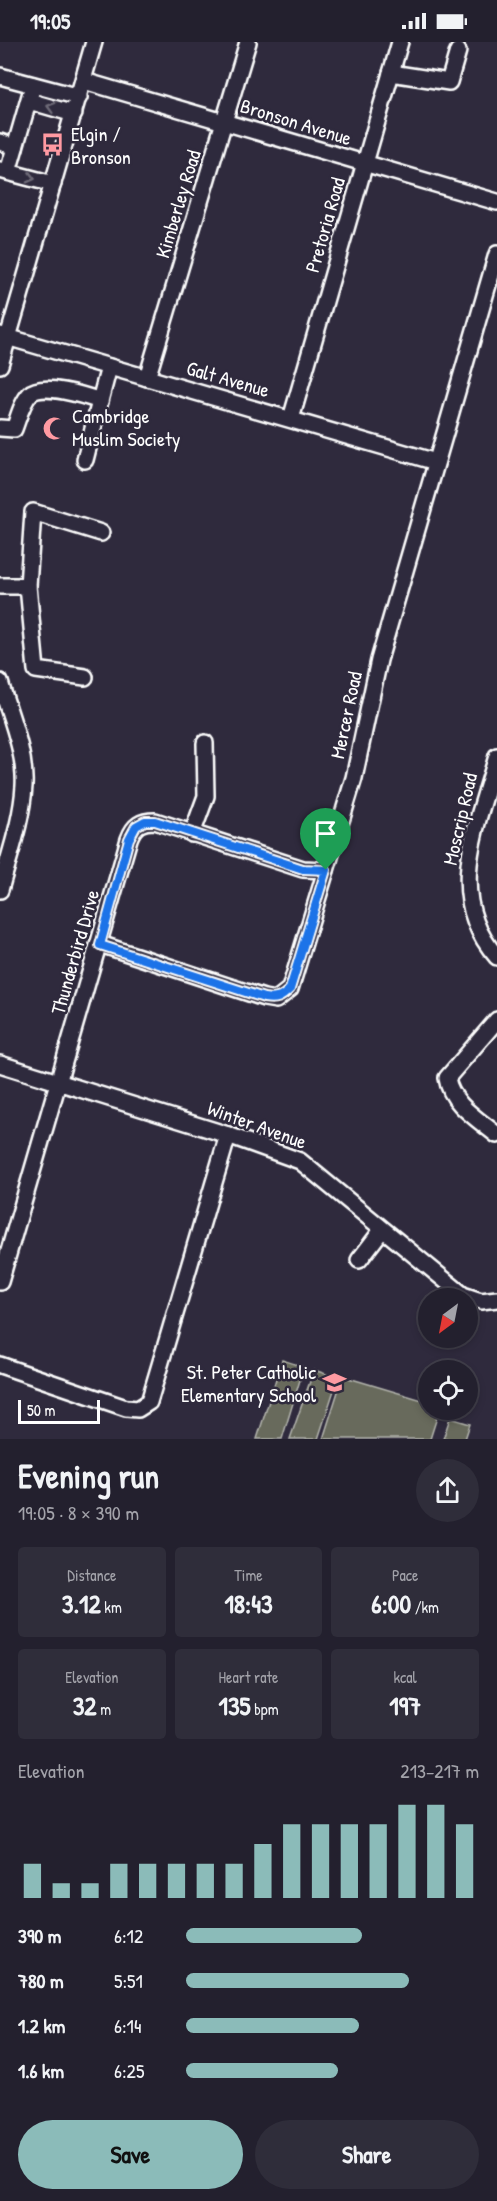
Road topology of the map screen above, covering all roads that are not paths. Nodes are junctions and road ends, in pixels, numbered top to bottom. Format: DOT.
graph roads {
  1 [pos="94,42"];
  2 [pos="248,42"];
  3 [pos="400,42"];
  4 [pos="458,51"];
  5 [pos="392,73"];
  6 [pos="0,76"];
  7 [pos="84,81"];
  8 [pos="33,85"];
  9 [pos="79,97"];
  10 [pos="29,101"];
  11 [pos="74,114"];
  12 [pos="224,123"];
  13 [pos="0,142"];
  14 [pos="15,147"];
  15 [pos="365,164"];
  16 [pos="4,171"];
  17 [pos="53,184"];
  18 [pos="497,202"];
  19 [pos="497,254"];
  20 [pos="4,336"];
  21 [pos="0,365"];
  22 [pos="109,367"];
  23 [pos="147,378"];
  24 [pos="100,401"];
  25 [pos="291,419"];
  26 [pos="0,428"];
  27 [pos="85,459"];
  28 [pos="436,462"];
  29 [pos="101,533"];
  30 [pos="0,586"];
  31 [pos="28,586"];
  32 [pos="85,677"];
  33 [pos="0,682"];
  34 [pos="205,743"];
  35 [pos="497,756"];
  36 [pos="192,834"];
  37 [pos="326,870"];
  38 [pos="0,890"];
  39 [pos="100,945"];
  40 [pos="497,957"];
  41 [pos="497,1020"];
  42 [pos="0,1064"];
  43 [pos="60,1082"];
  44 [pos="228,1135"];
  45 [pos="497,1135"];
  46 [pos="382,1230"];
  47 [pos="359,1260"];
  48 [pos="0,1282"];
  49 [pos="497,1299"];
  50 [pos="0,1365"];
  1 -- 7 [label="street"];
  2 -- 12 [label="street, Kimberley Road"];
  3 -- 5 [label="street, Pretoria Road"];
  4 -- 5 [label="street"];
  5 -- 15 [label="street, Pretoria Road"];
  6 -- 8 [label="street"];
  7 -- 9 [label="street"];
  7 -- 12 [label="street, Bronson Avenue"];
  8 -- 9 [label="street"];
  8 -- 10 [label="street"];
  9 -- 11 [label="street"];
  11 -- 10 [label="street, one-way"];
  10 -- 14 [label="street"];
  11 -- 17 [label="street"];
  12 -- 15 [label="street, Bronson Avenue"];
  12 -- 23 [label="street, Kimberley Road"];
  13 -- 14 [label="street"];
  14 -- 16 [label="street"];
  15 -- 18 [label="street, Bronson Avenue"];
  15 -- 25 [label="street, Pretoria Road"];
  16 -- 17 [label="street, one-way"];
  17 -- 20 [label="street"];
  19 -- 28 [label="street, Mercer Road"];
  20 -- 21 [label="street"];
  20 -- 22 [label="street, Galt Avenue"];
  22 -- 23 [label="street, Galt Avenue"];
  22 -- 24 [label="street"];
  23 -- 25 [label="street, Galt Avenue"];
  24 -- 26 [label="street"];
  24 -- 27 [label="street"];
  25 -- 28 [label="street, Galt Avenue"];
  28 -- 37 [label="street, Mercer Road"];
  29 -- 31 [label="street"];
  30 -- 31 [label="street"];
  31 -- 32 [label="street"];
  33 -- 38 [label="street"];
  34 -- 36 [label="street"];
  35 -- 40 [label="street, Moscrip Road"];
  36 -- 37 [label="street, Thunderbird Drive"];
  36 -- 39 [label="street, Thunderbird Drive"];
  37 -- 39 [label="street, Mercer Road"];
  39 -- 43 [label="street, Thunderbird Drive"];
  41 -- 45 [label="street"];
  42 -- 43 [label="street, Winter Avenue"];
  43 -- 44 [label="street, Winter Avenue"];
  43 -- 48 [label="street, Thunderbird Drive"];
  44 -- 46 [label="street, Winter Avenue"];
  44 -- 50 [label="street"];
  46 -- 47 [label="street"];
  46 -- 49 [label="street, Winter Avenue"];
}
